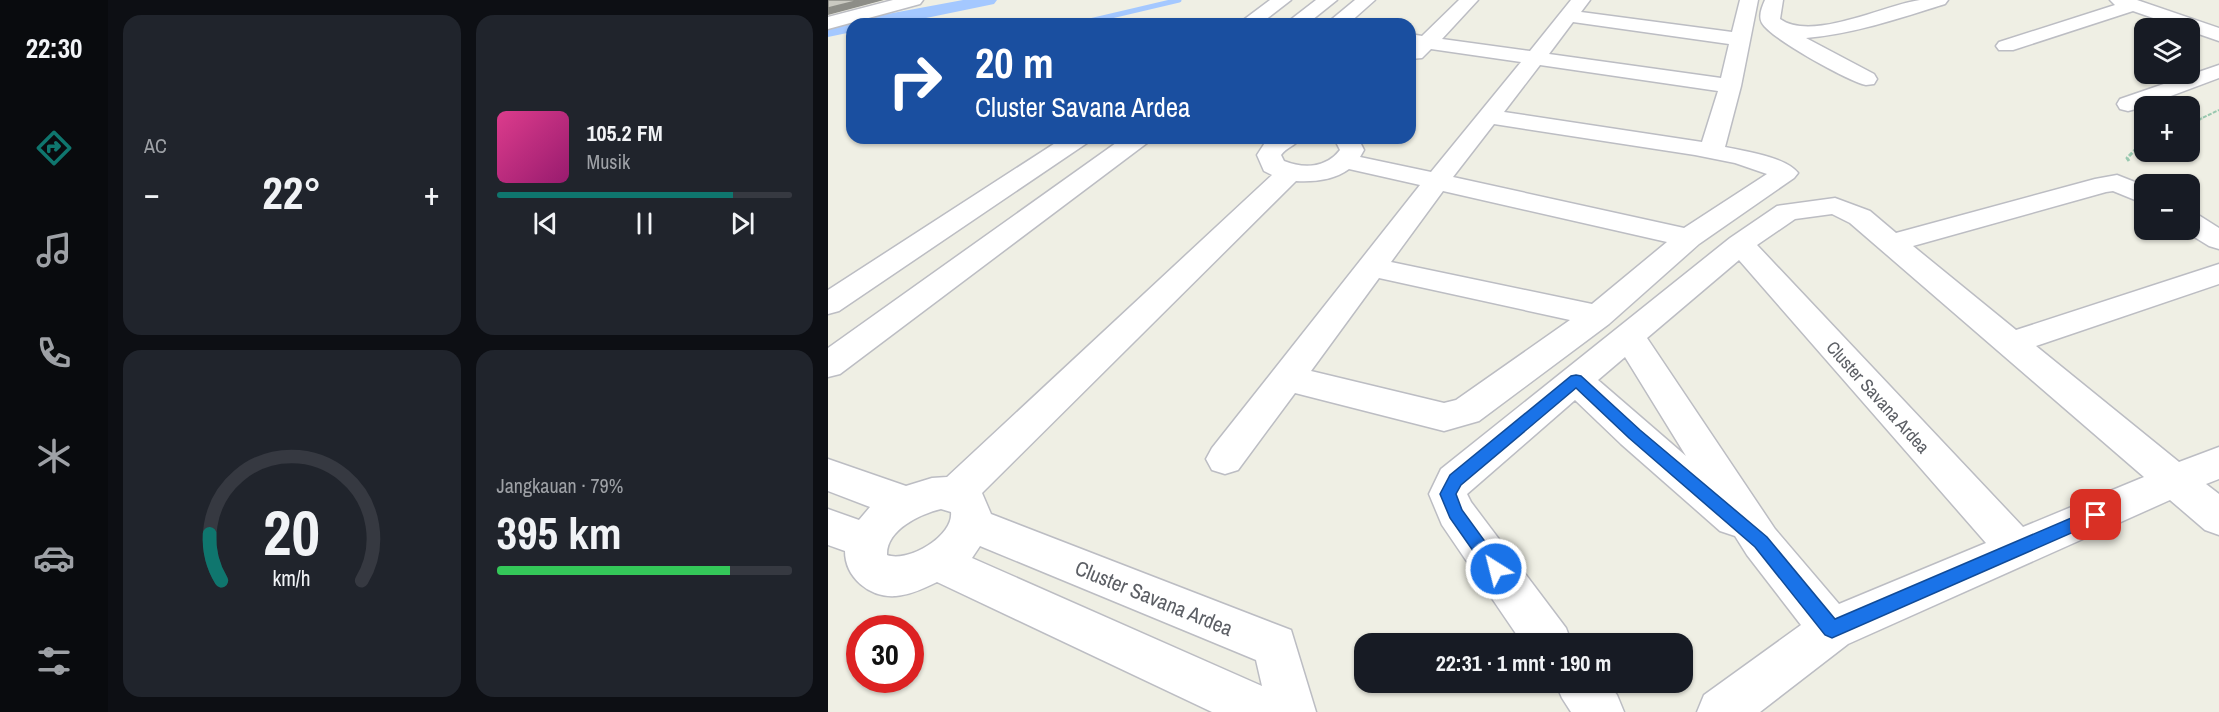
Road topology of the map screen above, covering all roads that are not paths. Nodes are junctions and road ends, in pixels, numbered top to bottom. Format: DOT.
graph roads {
  1 [pos="914,0"];
  2 [pos="1282,0"];
  3 [pos="1328,0"];
  4 [pos="1366,0"];
  5 [pos="1469,0"];
  6 [pos="1749,0"];
  7 [pos="1774,0"];
  8 [pos="1939,0"];
  9 [pos="2162,0"];
  10 [pos="2126,2"];
  11 [pos="1575,8"];
  12 [pos="846,18"];
  13 [pos="847,18"];
  14 [pos="1256,18"];
  15 [pos="1303,18"];
  16 [pos="1344,18"];
  17 [pos="2219,21"];
  18 [pos="828,23"];
  19 [pos="1783,31"];
  20 [pos="2219,35"];
  21 [pos="1739,39"];
  22 [pos="1418,41"];
  23 [pos="2006,46"];
  24 [pos="1537,58"];
  25 [pos="2219,71"];
  26 [pos="1866,79"];
  27 [pos="1730,86"];
  28 [pos="2128,104"];
  29 [pos="1490,117"];
  30 [pos="1069,144"];
  31 [pos="1131,144"];
  32 [pos="1280,144"];
  33 [pos="1345,149"];
  34 [pos="1712,150"];
  35 [pos="1288,174"];
  36 [pos="1438,180"];
  37 [pos="2134,191"];
  38 [pos="2200,228"];
  39 [pos="1689,238"];
  40 [pos="2219,240"];
  41 [pos="1892,243"];
  42 [pos="1740,244"];
  43 [pos="1372,267"];
  44 [pos="2219,274"];
  45 [pos="828,304"];
  46 [pos="1613,326"];
  47 [pos="2011,344"];
  48 [pos="828,365"];
  49 [pos="1287,378"];
  50 [pos="1576,380"];
  51 [pos="1225,459"];
  52 [pos="2219,462"];
  53 [pos="828,475"];
  54 [pos="2174,481"];
  55 [pos="906,503"];
  56 [pos="962,509"];
  57 [pos="2219,518"];
  58 [pos="828,527"];
  59 [pos="867,541"];
  60 [pos="1761,542"];
  61 [pos="2017,549"];
  62 [pos="937,562"];
  63 [pos="1832,629"];
  64 [pos="1542,633"];
  65 [pos="1586,693"];
  66 [pos="1265,712"];
  67 [pos="1292,712"];
  68 [pos="1600,712"];
  69 [pos="1721,712"];
  1 -- 13 [label="street"];
  2 -- 14 [label="street"];
  3 -- 15 [label="street"];
  4 -- 16 [label="street"];
  5 -- 22 [label="street"];
  6 -- 21 [label="street"];
  7 -- 19 [label="street"];
  8 -- 19 [label="street"];
  9 -- 17 [label="street"];
  10 -- 20 [label="street"];
  10 -- 23 [label="street"];
  11 -- 21 [label="street"];
  11 -- 24 [label="street"];
  12 -- 18 [label="street"];
  19 -- 26 [label="street"];
  21 -- 27 [label="street"];
  22 -- 24 [label="street"];
  24 -- 27 [label="street"];
  24 -- 29 [label="street"];
  25 -- 28 [label="street"];
  27 -- 34 [label="street"];
  29 -- 34 [label="street"];
  29 -- 36 [label="street"];
  30 -- 45 [label="street"];
  31 -- 48 [label="street"];
  32 -- 35 [label="street"];
  33 -- 35 [label="street"];
  33 -- 36 [label="street"];
  34 -- 39 [label="street"];
  35 -- 56 [label="street"];
  36 -- 39 [label="street"];
  36 -- 43 [label="street"];
  37 -- 41 [label="street"];
  38 -- 40 [label="street"];
  39 -- 46 [label="street"];
  41 -- 42 [label="street"];
  41 -- 47 [label="street"];
  42 -- 46 [label="street"];
  42 -- 61 [label="street, Cluster Savana Ardea"];
  43 -- 46 [label="street"];
  43 -- 49 [label="street"];
  44 -- 47 [label="street"];
  46 -- 49 [label="street"];
  46 -- 50 [label="street"];
  46 -- 60 [label="street"];
  47 -- 54 [label="street"];
  49 -- 51 [label="street"];
  50 -- 60 [label="street"];
  50 -- 64 [label="street"];
  52 -- 54 [label="street"];
  53 -- 55 [label="street"];
  54 -- 57 [label="street"];
  54 -- 61 [label="street"];
  55 -- 56 [label="street, Cluster Savana Ardea"];
  55 -- 59 [label="street, Cluster Savana Ardea"];
  56 -- 62 [label="street"];
  56 -- 67 [label="street, Cluster Savana Ardea"];
  58 -- 59 [label="street"];
  59 -- 62 [label="street"];
  60 -- 63 [label="street"];
  61 -- 63 [label="street"];
  62 -- 66 [label="street"];
  63 -- 69 [label="street"];
  65 -- 68 [label="street"];
}
